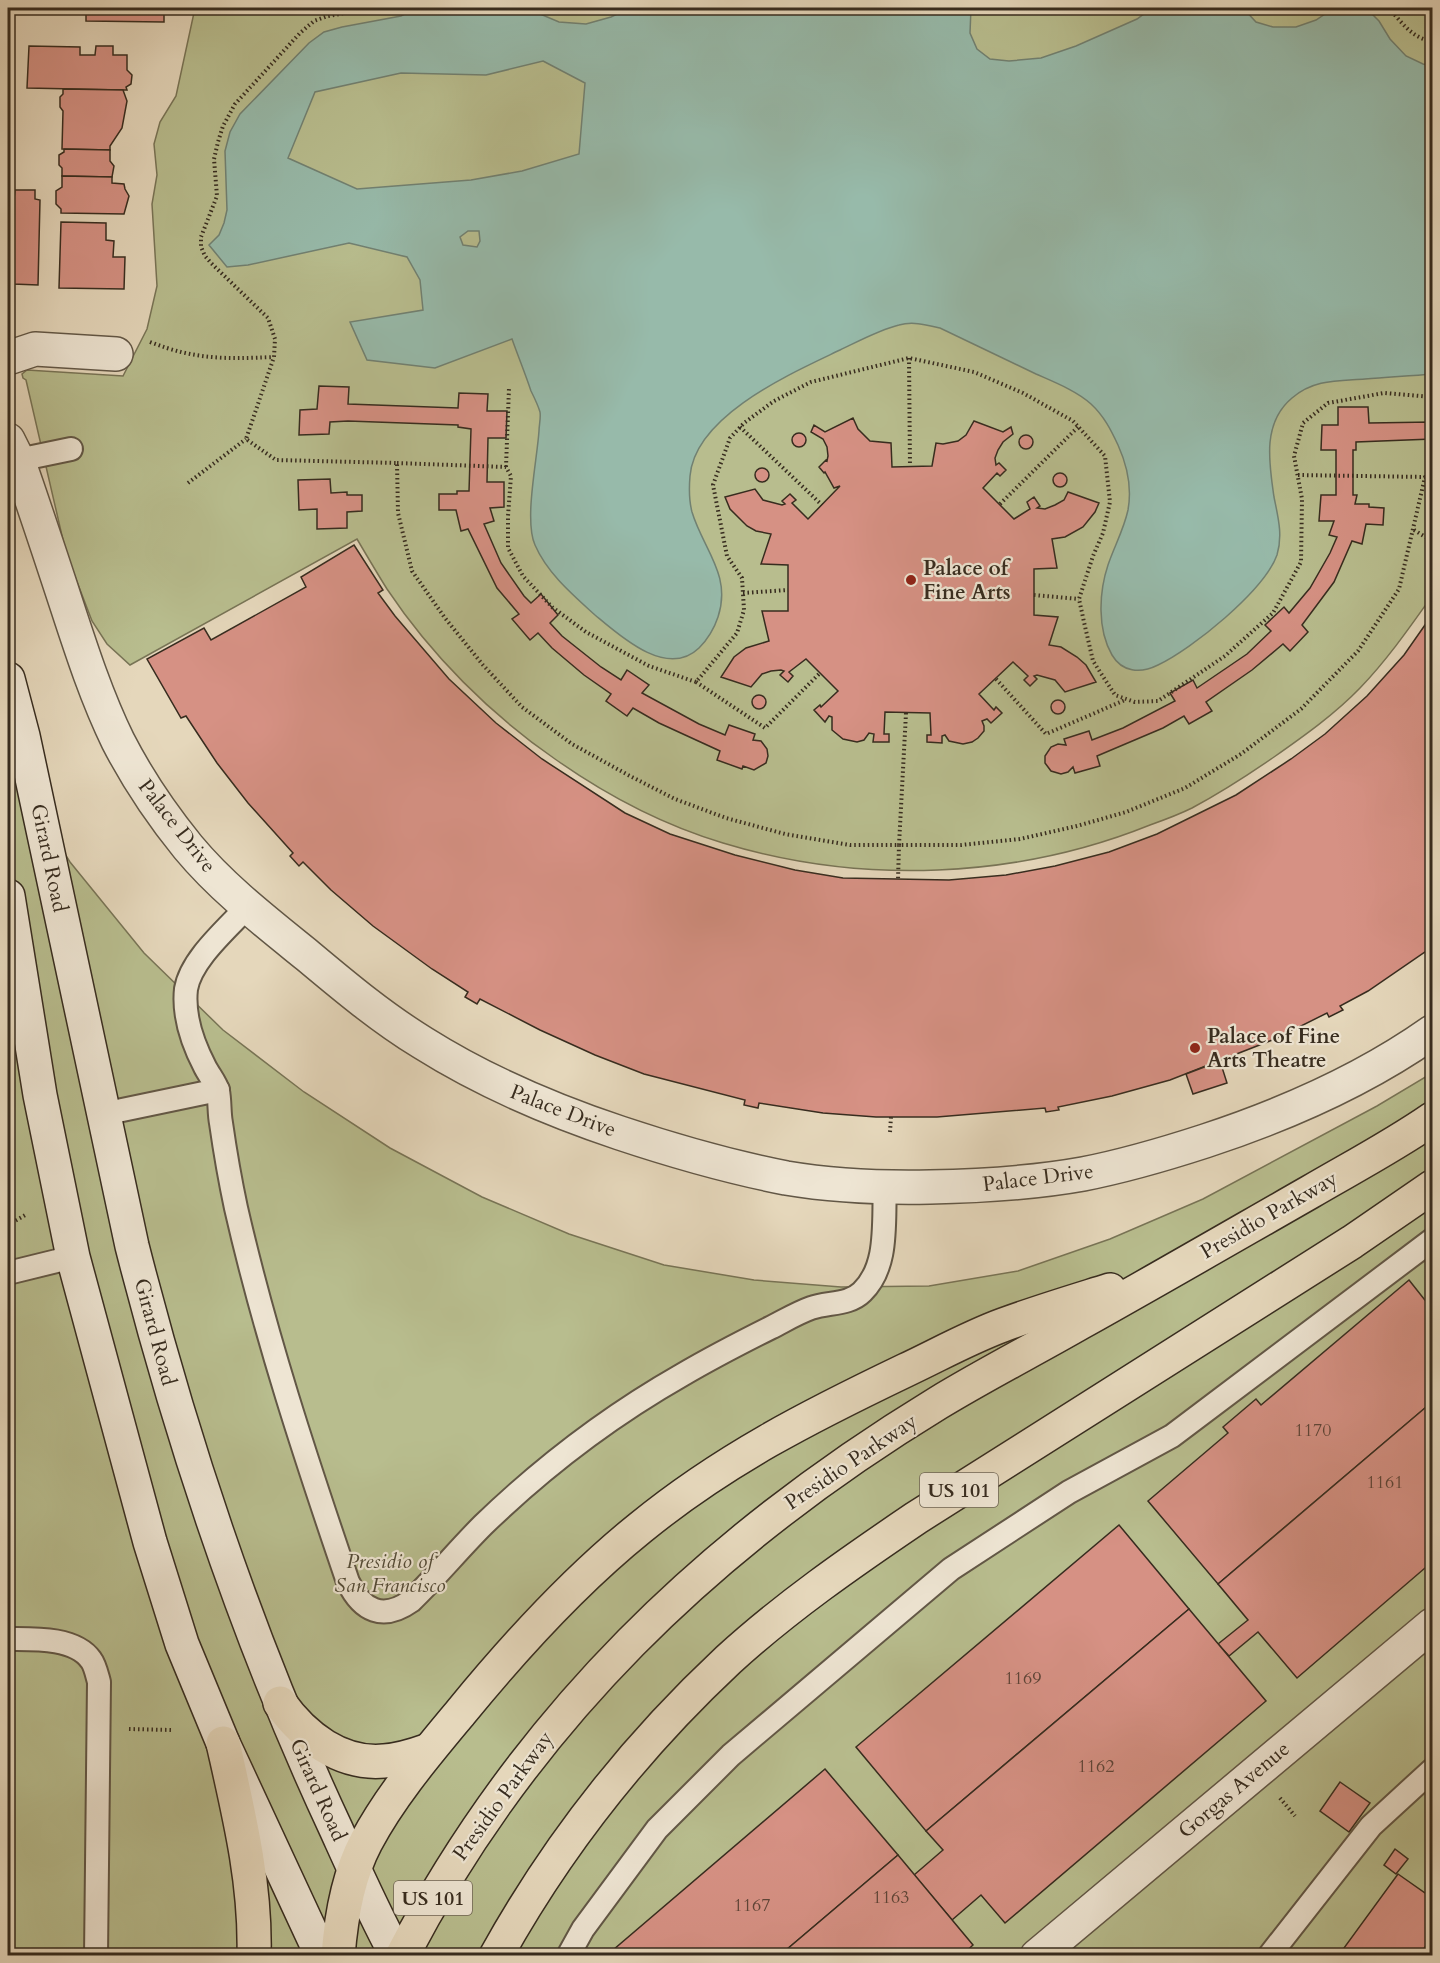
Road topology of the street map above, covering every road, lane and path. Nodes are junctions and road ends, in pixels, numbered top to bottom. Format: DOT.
graph roads {
  1 [pos="374,8"];
  2 [pos="560,8"];
  3 [pos="594,8"];
  4 [pos="1389,8"];
  5 [pos="1432,41"];
  6 [pos="116,354"];
  7 [pos="274,357"];
  8 [pos="8,358"];
  9 [pos="909,358"];
  10 [pos="509,388"];
  11 [pos="1432,397"];
  12 [pos="740,427"];
  13 [pos="1078,427"];
  14 [pos="246,439"];
  15 [pos="71,449"];
  16 [pos="13,450"];
  17 [pos="397,463"];
  18 [pos="1432,464"];
  19 [pos="506,467"];
  20 [pos="909,467"];
  21 [pos="1298,475"];
  22 [pos="1425,477"];
  23 [pos="1432,478"];
  24 [pos="188,483"];
  25 [pos="1000,504"];
  26 [pos="822,505"];
  27 [pos="1414,530"];
  28 [pos="1432,541"];
  29 [pos="788,590"];
  30 [pos="743,593"];
  31 [pos="1034,595"];
  32 [pos="1079,599"];
  33 [pos="820,673"];
  34 [pos="996,678"];
  35 [pos="8,679"];
  36 [pos="696,682"];
  37 [pos="1126,699"];
  38 [pos="906,713"];
  39 [pos="899,845"];
  40 [pos="898,880"];
  41 [pos="8,896"];
  42 [pos="248,906"];
  43 [pos="1432,1032"];
  44 [pos="218,1090"];
  45 [pos="103,1114"];
  46 [pos="891,1117"];
  47 [pos="1432,1119"];
  48 [pos="890,1132"];
  49 [pos="1432,1187"];
  50 [pos="885,1188"];
  51 [pos="28,1214"];
  52 [pos="8,1225"];
  53 [pos="1432,1240"];
  54 [pos="73,1257"];
  55 [pos="1178,1268"];
  56 [pos="8,1273"];
  57 [pos="1432,1624"];
  58 [pos="8,1639"];
  59 [pos="280,1703"];
  60 [pos="98,1728"];
  61 [pos="171,1730"];
  62 [pos="223,1743"];
  63 [pos="429,1750"];
  64 [pos="1432,1770"];
  65 [pos="1280,1798"];
  66 [pos="1295,1816"];
  67 [pos="355,1870"];
  68 [pos="96,1956"];
  69 [pos="254,1956"];
  70 [pos="322,1956"];
  71 [pos="338,1956"];
  72 [pos="397,1956"];
  73 [pos="402,1956"];
  74 [pos="496,1956"];
  75 [pos="568,1956"];
  76 [pos="1037,1956"];
  77 [pos="1269,1956"];
  1 -- 7 [label="path"];
  2 -- 3 [label="path"];
  4 -- 5 [label="path"];
  6 -- 7 [label="path"];
  6 -- 8 [label="street"];
  7 -- 14 [label="path"];
  9 -- 12 [label="path"];
  9 -- 13 [label="path"];
  9 -- 20 [label="path"];
  10 -- 19 [label="path"];
  11 -- 21 [label="path"];
  12 -- 26 [label="path"];
  12 -- 30 [label="path"];
  13 -- 25 [label="path"];
  13 -- 32 [label="path"];
  14 -- 17 [label="path"];
  14 -- 24 [label="path"];
  15 -- 16 [label="lane"];
  16 -- 42 [label="street, Palace Drive"];
  17 -- 19 [label="path"];
  17 -- 39 [label="path"];
  18 -- 22 [label="path"];
  19 -- 36 [label="path"];
  21 -- 22 [label="path"];
  21 -- 37 [label="path"];
  22 -- 23 [label="path"];
  22 -- 27 [label="path"];
  27 -- 28 [label="path"];
  27 -- 39 [label="path"];
  29 -- 30 [label="path"];
  30 -- 36 [label="path"];
  31 -- 32 [label="path"];
  32 -- 37 [label="path"];
  33 -- 36 [label="path"];
  34 -- 37 [label="path"];
  35 -- 45 [label="street, Girard Road"];
  38 -- 39 [label="path"];
  39 -- 40 [label="path"];
  41 -- 54 [label="street"];
  42 -- 44 [label="lane"];
  42 -- 50 [label="street, Palace Drive"];
  43 -- 50 [label="street, Palace Drive"];
  44 -- 45 [label="lane"];
  44 -- 50 [label="lane"];
  45 -- 59 [label="street, Girard Road"];
  46 -- 48 [label="path"];
  47 -- 55 [label="highway, Presidio Parkway / US 101"];
  49 -- 74 [label="highway, US 101"];
  51 -- 52 [label="path"];
  53 -- 75 [label="lane"];
  54 -- 56 [label="lane"];
  54 -- 62 [label="street"];
  55 -- 63 [label="highway"];
  55 -- 73 [label="highway, Presidio Parkway / US 101"];
  57 -- 76 [label="street, Gorgas Avenue"];
  58 -- 60 [label="lane"];
  59 -- 63 [label="highway"];
  59 -- 67 [label="street, Girard Road"];
  60 -- 61 [label="path"];
  60 -- 68 [label="lane"];
  62 -- 69 [label="highway"];
  62 -- 70 [label="street"];
  63 -- 67 [label="highway"];
  64 -- 77 [label="lane"];
  65 -- 66 [label="path"];
  67 -- 71 [label="highway"];
  67 -- 72 [label="street, Girard Road"];
}
